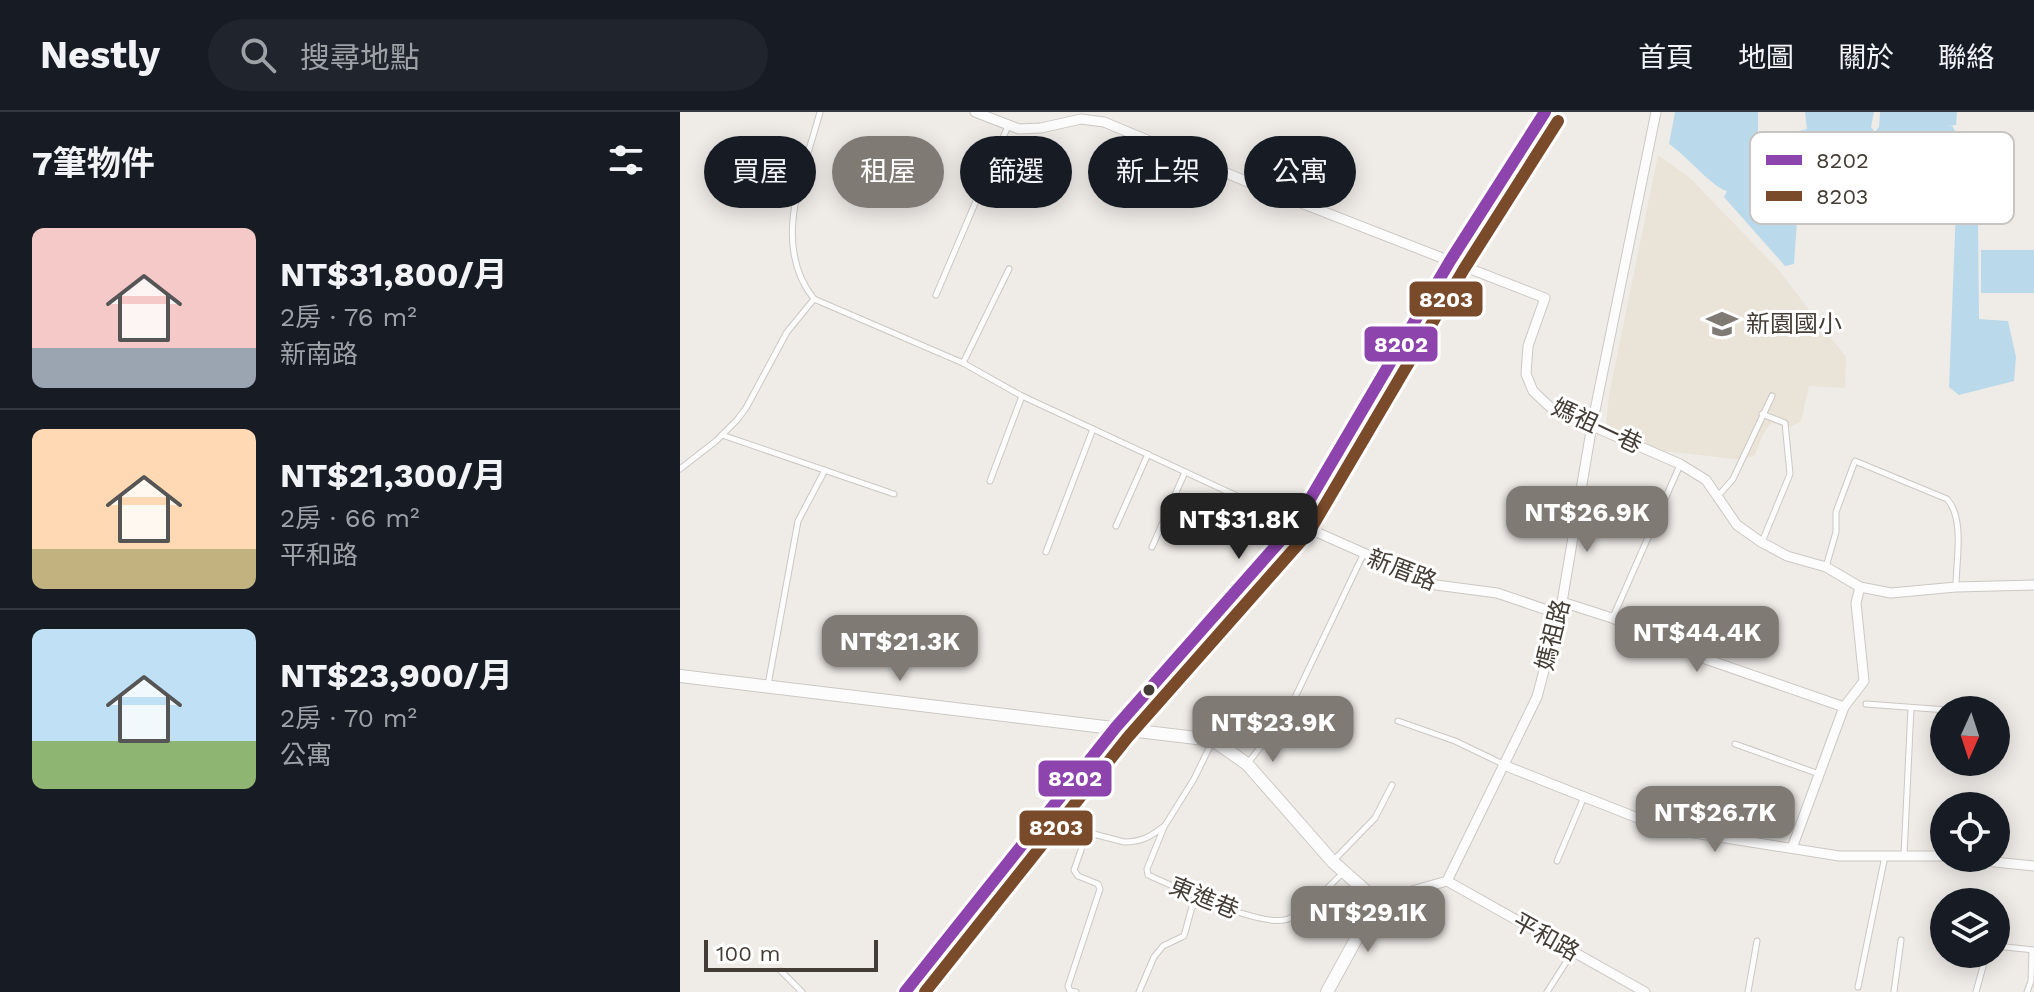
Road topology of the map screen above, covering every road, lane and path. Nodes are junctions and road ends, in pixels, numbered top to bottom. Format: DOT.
graph roads {
  1 [pos="820,112"];
  2 [pos="975,112"];
  3 [pos="1545,112"];
  4 [pos="1656,112"];
  5 [pos="1008,125"];
  6 [pos="1450,261"];
  7 [pos="1009,269"];
  8 [pos="936,295"];
  9 [pos="814,299"];
  10 [pos="963,363"];
  11 [pos="1022,396"];
  12 [pos="1772,396"];
  13 [pos="1762,414"];
  14 [pos="1592,425"];
  15 [pos="1093,429"];
  16 [pos="722,435"];
  17 [pos="1148,454"];
  18 [pos="1680,464"];
  19 [pos="680,469"];
  20 [pos="825,470"];
  21 [pos="1185,472"];
  22 [pos="990,481"];
  23 [pos="894,494"];
  24 [pos="1718,496"];
  25 [pos="1296,523"];
  26 [pos="1116,526"];
  27 [pos="1761,542"];
  28 [pos="1152,547"];
  29 [pos="1046,552"];
  30 [pos="1363,555"];
  31 [pos="1826,567"];
  32 [pos="2034,585"];
  33 [pos="1860,587"];
  34 [pos="1956,587"];
  35 [pos="1562,602"];
  36 [pos="1559,614"];
  37 [pos="1612,618"];
  38 [pos="680,676"];
  39 [pos="768,686"];
  40 [pos="1866,704"];
  41 [pos="1844,707"];
  42 [pos="1911,708"];
  43 [pos="1930,709"];
  44 [pos="1398,721"];
  45 [pos="1116,727"];
  46 [pos="1213,740"];
  47 [pos="1735,744"];
  48 [pos="1247,764"];
  49 [pos="1506,766"];
  50 [pos="1819,774"];
  51 [pos="1392,785"];
  52 [pos="1584,797"];
  53 [pos="1042,820"];
  54 [pos="1164,827"];
  55 [pos="1087,833"];
  56 [pos="1792,848"];
  57 [pos="1885,855"];
  58 [pos="1904,855"];
  59 [pos="1930,856"];
  60 [pos="1557,861"];
  61 [pos="1333,862"];
  62 [pos="2010,864"];
  63 [pos="2034,866"];
  64 [pos="1344,871"];
  65 [pos="1447,881"];
  66 [pos="1205,899"];
  67 [pos="1377,901"];
  68 [pos="1901,940"];
  69 [pos="1757,941"];
  70 [pos="2010,948"];
  71 [pos="2033,950"];
  72 [pos="1572,953"];
  73 [pos="1983,968"];
  74 [pos="781,971"];
  75 [pos="1858,987"];
  76 [pos="802,992"];
  77 [pos="905,992"];
  78 [pos="1076,992"];
  79 [pos="1139,992"];
  80 [pos="1327,992"];
  81 [pos="1547,992"];
  82 [pos="1645,992"];
  83 [pos="1748,992"];
  84 [pos="1894,992"];
  85 [pos="1976,992"];
  86 [pos="2027,992"];
  1 -- 9 [label="lane"];
  2 -- 5 [label="street, 媽祖一巷"];
  3 -- 6 [label="street"];
  4 -- 14 [label="street, 媽祖路"];
  5 -- 6 [label="street, 媽祖一巷"];
  5 -- 8 [label="lane"];
  6 -- 14 [label="street, 媽祖一巷"];
  6 -- 25 [label="street"];
  7 -- 10 [label="lane"];
  9 -- 10 [label="lane"];
  9 -- 16 [label="lane"];
  10 -- 11 [label="lane"];
  11 -- 15 [label="lane"];
  11 -- 22 [label="lane"];
  12 -- 13 [label="lane"];
  13 -- 24 [label="lane"];
  13 -- 27 [label="lane"];
  14 -- 18 [label="street, 媽祖一巷"];
  14 -- 35 [label="street, 媽祖路"];
  15 -- 17 [label="lane"];
  15 -- 29 [label="lane"];
  16 -- 19 [label="lane"];
  16 -- 20 [label="lane"];
  17 -- 21 [label="lane"];
  17 -- 26 [label="lane"];
  18 -- 24 [label="street, 媽祖一巷"];
  18 -- 37 [label="lane"];
  20 -- 23 [label="lane"];
  20 -- 39 [label="lane"];
  21 -- 25 [label="lane"];
  21 -- 28 [label="lane"];
  24 -- 27 [label="street, 媽祖一巷"];
  25 -- 30 [label="street, 新厝路"];
  25 -- 45 [label="street"];
  27 -- 31 [label="street, 媽祖一巷"];
  30 -- 36 [label="street, 新厝路"];
  30 -- 48 [label="lane"];
  31 -- 33 [label="street, 媽祖一巷"];
  31 -- 34 [label="lane"];
  32 -- 34 [label="street, 媽祖一巷"];
  33 -- 34 [label="street, 媽祖一巷"];
  33 -- 41 [label="street"];
  35 -- 36 [label="street, 媽祖路"];
  35 -- 37 [label="street"];
  36 -- 49 [label="street, 媽祖路"];
  37 -- 41 [label="street"];
  38 -- 39 [label="street"];
  39 -- 45 [label="street"];
  40 -- 42 [label="lane"];
  41 -- 50 [label="street"];
  42 -- 43 [label="lane"];
  42 -- 58 [label="lane"];
  44 -- 49 [label="lane"];
  45 -- 46 [label="street"];
  45 -- 53 [label="street"];
  46 -- 48 [label="street"];
  46 -- 54 [label="lane, 東進巷"];
  47 -- 50 [label="lane"];
  48 -- 61 [label="street"];
  49 -- 52 [label="street"];
  49 -- 65 [label="street, 媽祖路"];
  50 -- 56 [label="street"];
  51 -- 61 [label="lane"];
  52 -- 56 [label="street"];
  52 -- 60 [label="lane"];
  53 -- 55 [label="lane"];
  53 -- 77 [label="street"];
  54 -- 55 [label="lane"];
  54 -- 66 [label="lane, 東進巷"];
  55 -- 78 [label="lane"];
  56 -- 57 [label="street"];
  57 -- 58 [label="street"];
  57 -- 75 [label="lane"];
  58 -- 59 [label="street"];
  61 -- 64 [label="street"];
  62 -- 63 [label="street"];
  64 -- 66 [label="lane, 東進巷"];
  64 -- 67 [label="street"];
  65 -- 67 [label="street"];
  65 -- 72 [label="street, 平和路"];
  66 -- 79 [label="lane"];
  67 -- 80 [label="street"];
  68 -- 84 [label="lane"];
  69 -- 83 [label="lane"];
  70 -- 71 [label="lane"];
  71 -- 86 [label="lane"];
  72 -- 81 [label="lane"];
  72 -- 82 [label="street, 平和路"];
  73 -- 85 [label="lane"];
  74 -- 76 [label="lane"];
}
